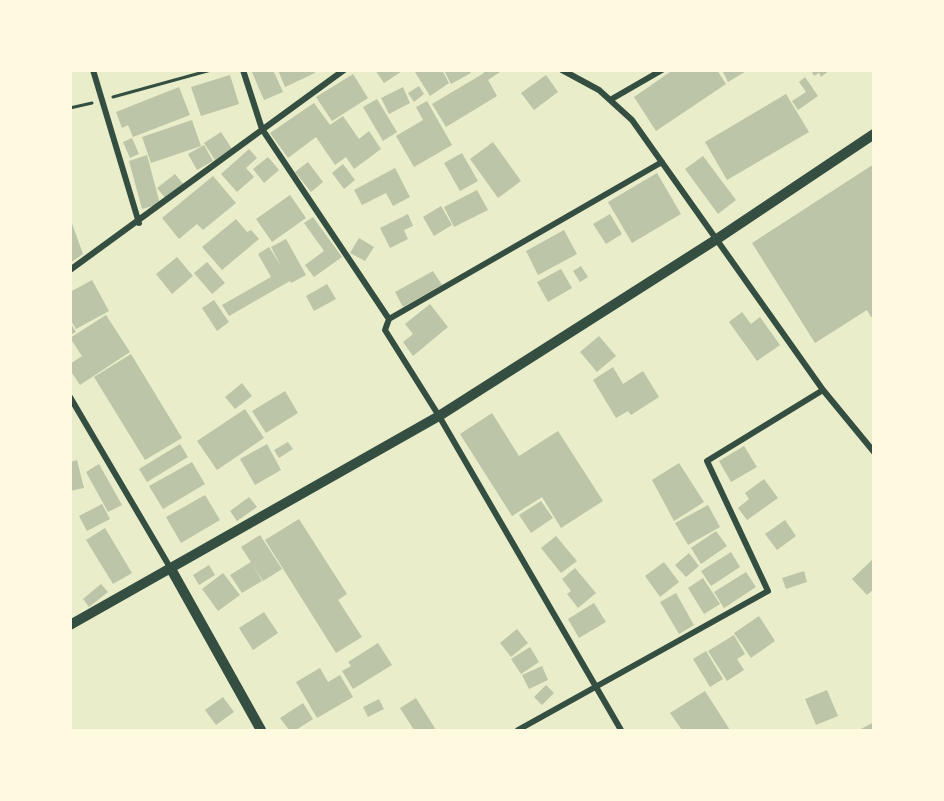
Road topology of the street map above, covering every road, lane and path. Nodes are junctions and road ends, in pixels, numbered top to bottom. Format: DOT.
graph roads {
  1 [pos="93,70"];
  2 [pos="212,70"];
  3 [pos="243,70"];
  4 [pos="344,70"];
  5 [pos="562,70"];
  6 [pos="662,70"];
  7 [pos="101,100"];
  8 [pos="610,100"];
  9 [pos="70,108"];
  10 [pos="262,129"];
  11 [pos="873,134"];
  12 [pos="662,162"];
  13 [pos="139,223"];
  14 [pos="717,239"];
  15 [pos="70,270"];
  16 [pos="389,319"];
  17 [pos="823,390"];
  18 [pos="70,397"];
  19 [pos="439,416"];
  20 [pos="873,452"];
  21 [pos="171,569"];
  22 [pos="70,625"];
  23 [pos="596,686"];
  24 [pos="261,730"];
  25 [pos="518,730"];
  26 [pos="621,730"];
  1 -- 7 [label="street"];
  2 -- 7 [label="path"];
  3 -- 10 [label="street"];
  4 -- 10 [label="street"];
  5 -- 8 [label="street"];
  6 -- 8 [label="street"];
  7 -- 9 [label="path"];
  7 -- 13 [label="street"];
  8 -- 12 [label="street"];
  10 -- 13 [label="street"];
  10 -- 16 [label="street"];
  11 -- 14 [label="street"];
  12 -- 14 [label="street"];
  12 -- 16 [label="street"];
  13 -- 15 [label="street"];
  14 -- 17 [label="street"];
  14 -- 19 [label="street"];
  16 -- 19 [label="street"];
  17 -- 20 [label="street"];
  17 -- 23 [label="street"];
  18 -- 21 [label="street"];
  19 -- 21 [label="street"];
  19 -- 23 [label="street"];
  21 -- 22 [label="street"];
  21 -- 24 [label="street"];
  23 -- 25 [label="street"];
  23 -- 26 [label="street"];
}
